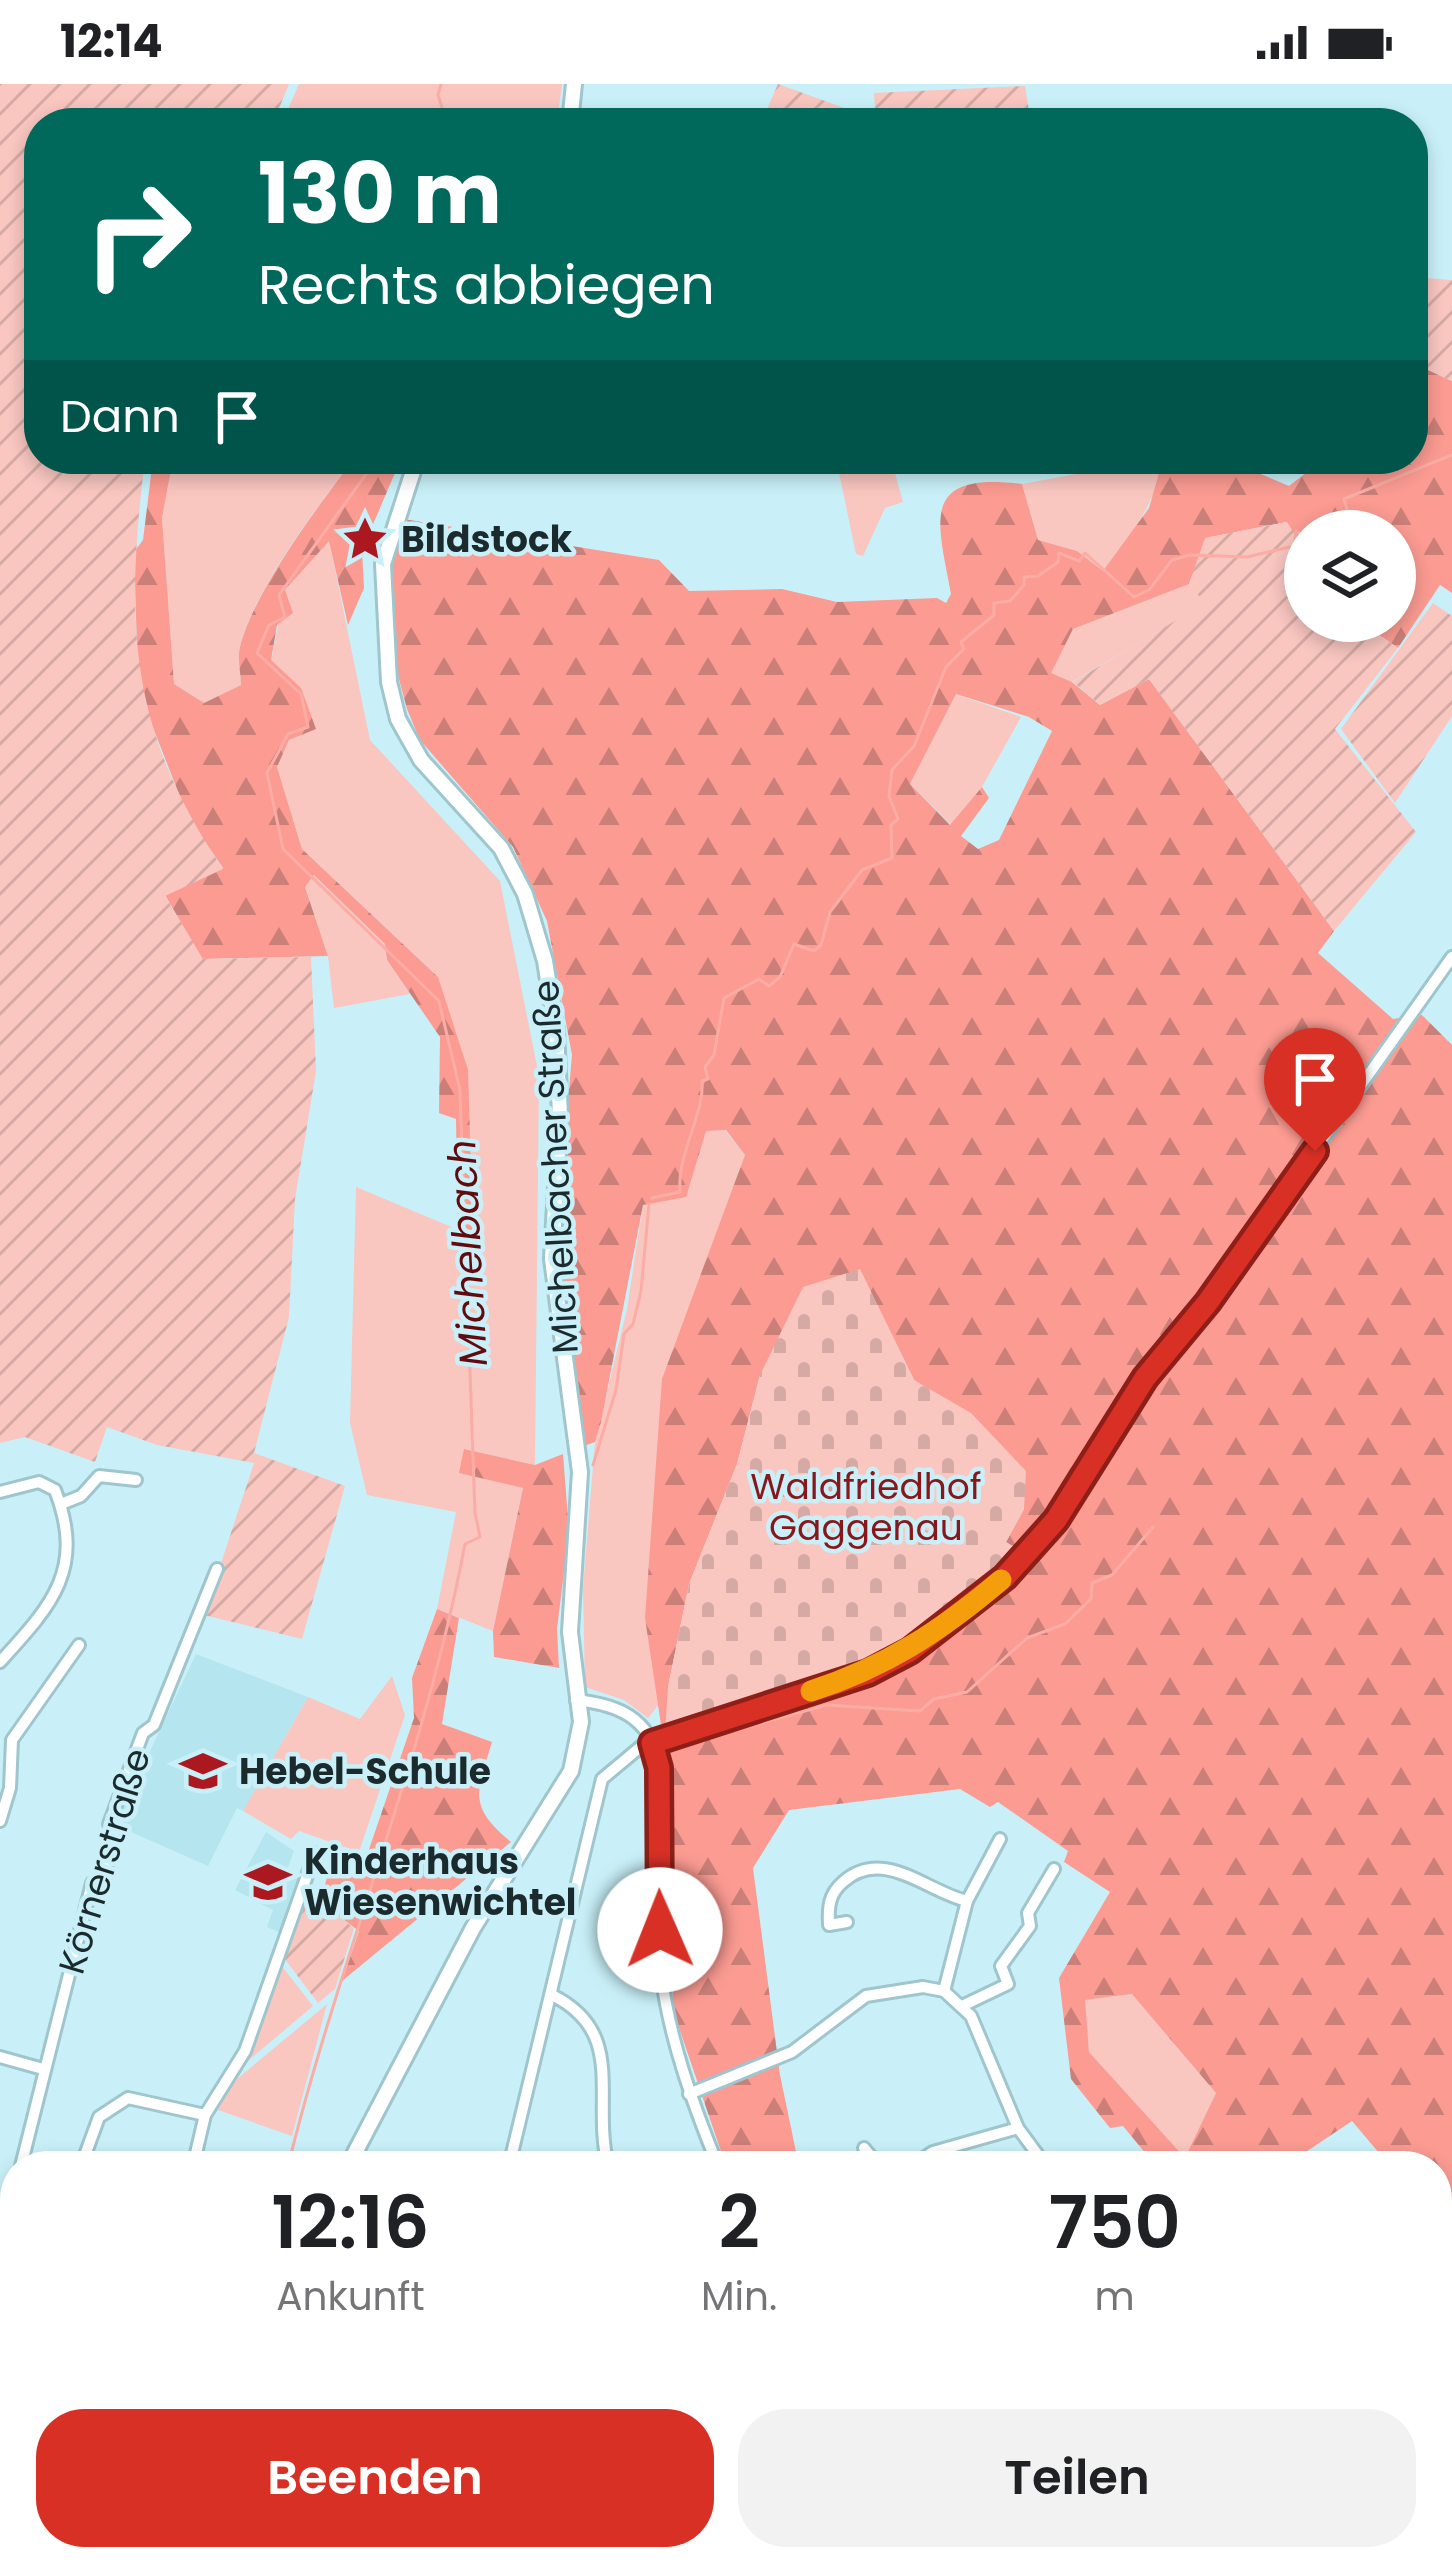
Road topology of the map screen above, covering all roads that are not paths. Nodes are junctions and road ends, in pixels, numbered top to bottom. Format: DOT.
graph roads {
  1 [pos="412,474"];
  2 [pos="1452,957"];
  3 [pos="136,1480"];
  4 [pos="0,1492"];
  5 [pos="61,1504"];
  6 [pos="217,1569"];
  7 [pos="79,1646"];
  8 [pos="0,1662"];
  9 [pos="576,1705"];
  10 [pos="651,1741"];
  11 [pos="0,1821"];
  12 [pos="1000,1840"];
  13 [pos="315,1853"];
  14 [pos="1054,1869"];
  15 [pos="968,1901"];
  16 [pos="847,1922"];
  17 [pos="944,1991"];
  18 [pos="552,1995"];
  19 [pos="962,2006"];
  20 [pos="0,2056"];
  21 [pos="43,2069"];
  22 [pos="688,2094"];
  23 [pos="205,2115"];
  24 [pos="1018,2128"];
  25 [pos="864,2148"];
  26 [pos="24,2151"];
  27 [pos="87,2151"];
  28 [pos="197,2151"];
  29 [pos="356,2151"];
  30 [pos="512,2151"];
  31 [pos="606,2151"];
  32 [pos="712,2151"];
  33 [pos="866,2151"];
  34 [pos="936,2151"];
  35 [pos="1035,2151"];
  1 -- 9 [label="main road, Michelbacher Straße"];
  2 -- 10 [label="street"];
  3 -- 5 [label="street"];
  4 -- 5 [label="street"];
  5 -- 8 [label="street"];
  6 -- 21 [label="street, Körnerstraße"];
  7 -- 11 [label="street"];
  9 -- 10 [label="street"];
  9 -- 29 [label="main road, Michelbacher Straße"];
  10 -- 18 [label="street"];
  10 -- 22 [label="street"];
  12 -- 15 [label="street"];
  13 -- 23 [label="street"];
  14 -- 19 [label="street"];
  15 -- 16 [label="street"];
  15 -- 17 [label="street"];
  17 -- 19 [label="street"];
  17 -- 22 [label="street"];
  18 -- 30 [label="street"];
  18 -- 31 [label="street"];
  19 -- 24 [label="street"];
  20 -- 21 [label="street"];
  21 -- 26 [label="street, Körnerstraße"];
  22 -- 32 [label="street"];
  23 -- 27 [label="street"];
  23 -- 28 [label="street"];
  24 -- 34 [label="street"];
  24 -- 35 [label="street"];
  25 -- 33 [label="street"];
}
